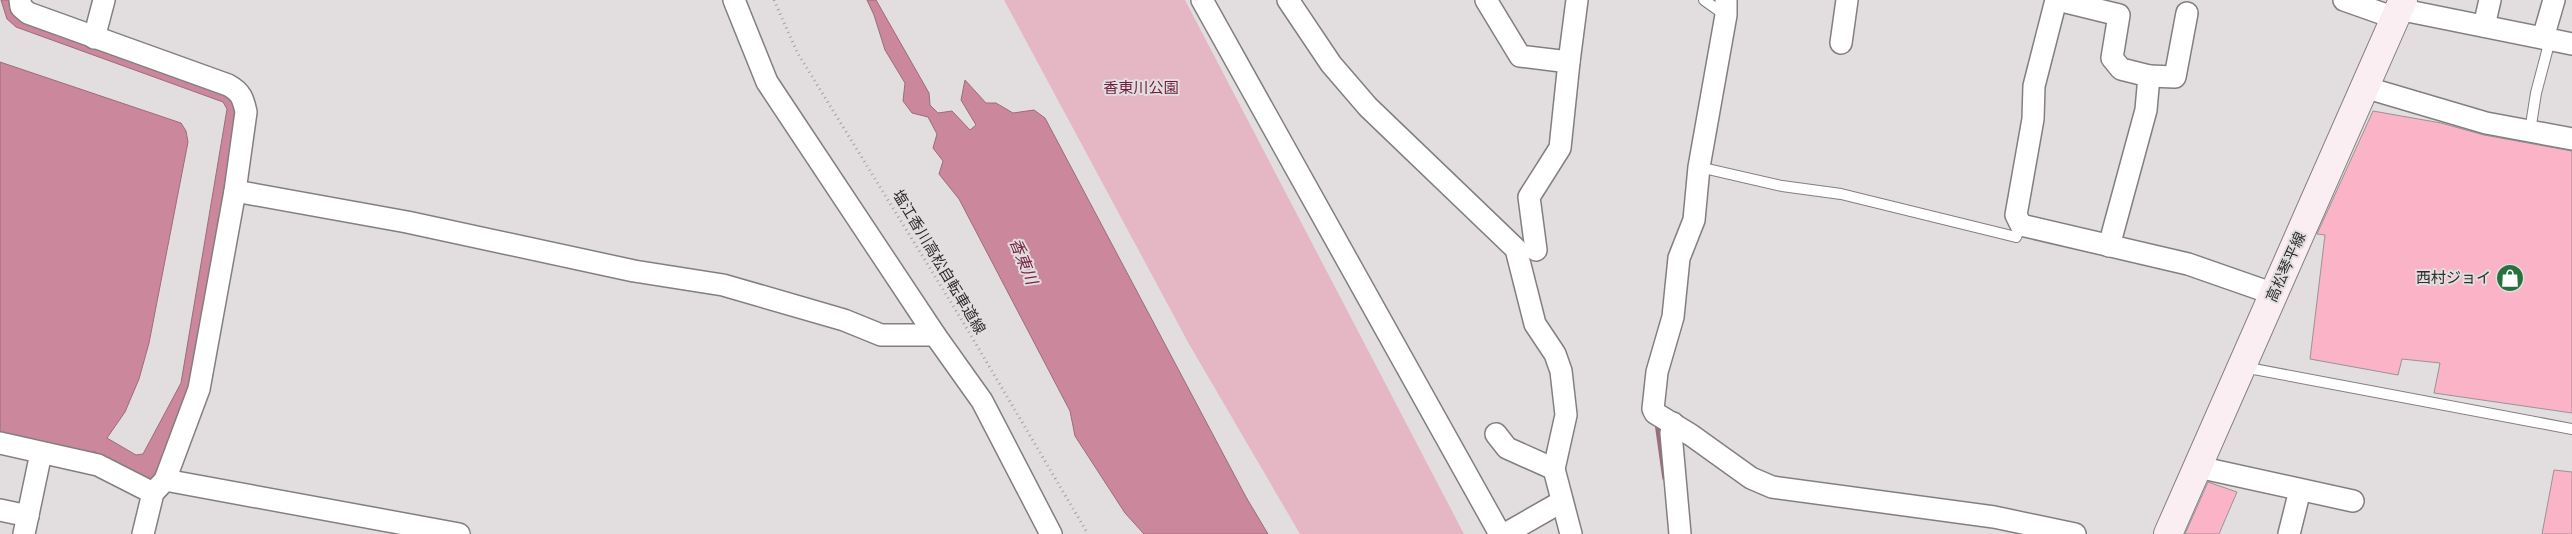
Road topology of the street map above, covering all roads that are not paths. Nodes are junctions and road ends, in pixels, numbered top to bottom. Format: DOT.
graph roads {
  1 [pos="20,0"];
  2 [pos="104,0"];
  3 [pos="734,0"];
  4 [pos="1202,0"];
  5 [pos="1288,0"];
  6 [pos="1486,0"];
  7 [pos="1577,0"];
  8 [pos="1704,0"];
  9 [pos="1847,0"];
  10 [pos="2057,0"];
  11 [pos="2344,0"];
  12 [pos="2490,0"];
  13 [pos="2554,0"];
  14 [pos="1726,8"];
  15 [pos="2399,9"];
  16 [pos="2187,13"];
  17 [pos="2484,26"];
  18 [pos="94,38"];
  19 [pos="2547,39"];
  20 [pos="1841,44"];
  21 [pos="2572,44"];
  22 [pos="1569,62"];
  23 [pos="2149,76"];
  24 [pos="2364,88"];
  25 [pos="2530,131"];
  26 [pos="2572,139"];
  27 [pos="1704,168"];
  28 [pos="235,191"];
  29 [pos="2021,225"];
  30 [pos="2109,246"];
  31 [pos="1536,250"];
  32 [pos="2274,294"];
  33 [pos="935,335"];
  34 [pos="2242,366"];
  35 [pos="1663,418"];
  36 [pos="2572,429"];
  37 [pos="1496,434"];
  38 [pos="0,443"];
  39 [pos="42,454"];
  40 [pos="2198,467"];
  41 [pos="1554,469"];
  42 [pos="152,488"];
  43 [pos="2300,490"];
  44 [pos="2353,501"];
  45 [pos="1036,502"];
  46 [pos="1561,502"];
  47 [pos="0,510"];
  48 [pos="26,525"];
  49 [pos="2281,533"];
  50 [pos="143,534"];
  51 [pos="459,534"];
  52 [pos="1039,534"];
  53 [pos="1051,534"];
  54 [pos="1500,534"];
  55 [pos="1505,534"];
  56 [pos="1571,534"];
  57 [pos="1680,534"];
  58 [pos="2074,534"];
  59 [pos="2168,534"];
  1 -- 18 [label="street"];
  2 -- 18 [label="street"];
  3 -- 33 [label="street"];
  4 -- 54 [label="street"];
  5 -- 41 [label="street"];
  6 -- 22 [label="street"];
  7 -- 22 [label="street"];
  8 -- 14 [label="lane"];
  9 -- 20 [label="street"];
  10 -- 23 [label="street"];
  10 -- 29 [label="street"];
  11 -- 15 [label="street"];
  12 -- 17 [label="street"];
  13 -- 19 [label="street"];
  14 -- 27 [label="street"];
  15 -- 17 [label="street"];
  15 -- 24 [label="main road, 高松琴平線"];
  16 -- 23 [label="street"];
  17 -- 19 [label="street"];
  18 -- 28 [label="street"];
  19 -- 21 [label="street"];
  19 -- 25 [label="lane"];
  22 -- 31 [label="street"];
  23 -- 30 [label="street"];
  24 -- 25 [label="street"];
  24 -- 32 [label="main road, 高松琴平線"];
  25 -- 26 [label="street"];
  27 -- 29 [label="lane"];
  27 -- 35 [label="street"];
  28 -- 33 [label="street"];
  28 -- 42 [label="street"];
  29 -- 30 [label="street"];
  30 -- 32 [label="street"];
  32 -- 34 [label="main road, 高松琴平線"];
  33 -- 45 [label="street"];
  34 -- 36 [label="lane"];
  34 -- 40 [label="main road, 高松琴平線"];
  35 -- 57 [label="street"];
  35 -- 58 [label="street"];
  37 -- 41 [label="street"];
  38 -- 39 [label="street"];
  39 -- 42 [label="street"];
  39 -- 48 [label="street"];
  40 -- 43 [label="street"];
  40 -- 59 [label="main road, 高松琴平線"];
  41 -- 46 [label="street"];
  42 -- 50 [label="street"];
  42 -- 51 [label="street"];
  43 -- 44 [label="street"];
  43 -- 49 [label="street"];
  45 -- 52 [label="street"];
  45 -- 53 [label="street"];
  46 -- 55 [label="street"];
  46 -- 56 [label="street"];
  47 -- 48 [label="street"];
}
